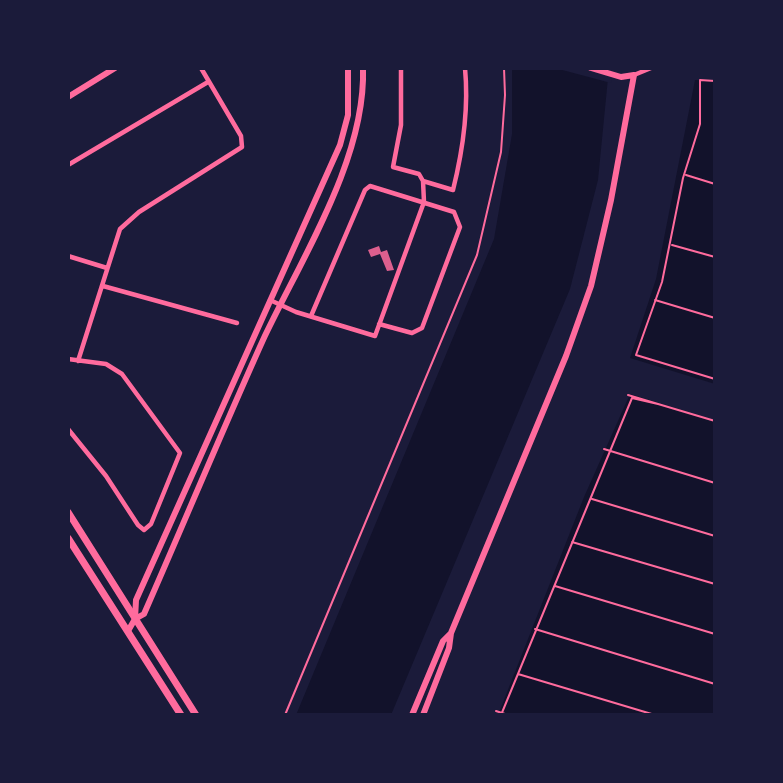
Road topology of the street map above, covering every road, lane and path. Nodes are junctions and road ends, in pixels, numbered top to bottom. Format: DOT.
graph roads {
  1 [pos="115,68"];
  2 [pos="201,68"];
  3 [pos="348,68"];
  4 [pos="401,68"];
  5 [pos="465,68"];
  6 [pos="504,68"];
  7 [pos="590,68"];
  8 [pos="651,68"];
  9 [pos="363,69"];
  10 [pos="634,75"];
  11 [pos="715,81"];
  12 [pos="208,82"];
  13 [pos="68,97"];
  14 [pos="68,165"];
  15 [pos="684,175"];
  16 [pos="423,181"];
  17 [pos="715,184"];
  18 [pos="424,202"];
  19 [pos="670,244"];
  20 [pos="68,256"];
  21 [pos="715,257"];
  22 [pos="107,268"];
  23 [pos="103,286"];
  24 [pos="270,300"];
  25 [pos="655,300"];
  26 [pos="281,305"];
  27 [pos="311,316"];
  28 [pos="715,318"];
  29 [pos="237,323"];
  30 [pos="379,324"];
  31 [pos="68,359"];
  32 [pos="78,361"];
  33 [pos="715,379"];
  34 [pos="628,395"];
  35 [pos="658,404"];
  36 [pos="715,421"];
  37 [pos="68,429"];
  38 [pos="604,449"];
  39 [pos="610,451"];
  40 [pos="715,483"];
  41 [pos="584,497"];
  42 [pos="590,499"];
  43 [pos="599,502"];
  44 [pos="68,512"];
  45 [pos="715,536"];
  46 [pos="68,538"];
  47 [pos="566,540"];
  48 [pos="572,542"];
  49 [pos="578,544"];
  50 [pos="548,584"];
  51 [pos="715,584"];
  52 [pos="554,585"];
  53 [pos="560,587"];
  54 [pos="135,619"];
  55 [pos="529,627"];
  56 [pos="535,629"];
  57 [pos="128,631"];
  58 [pos="541,631"];
  59 [pos="451,633"];
  60 [pos="715,634"];
  61 [pos="510,672"];
  62 [pos="516,674"];
  63 [pos="522,675"];
  64 [pos="715,684"];
  65 [pos="496,711"];
  66 [pos="502,714"];
  67 [pos="181,715"];
  68 [pos="196,715"];
  69 [pos="285,715"];
  70 [pos="412,715"];
  71 [pos="423,715"];
  72 [pos="508,715"];
  73 [pos="655,715"];
  1 -- 13 [label="main road"];
  2 -- 12 [label="street"];
  3 -- 24 [label="main road"];
  4 -- 16 [label="street"];
  5 -- 16 [label="street"];
  6 -- 69 [label="path"];
  7 -- 10 [label="main road"];
  8 -- 10 [label="street"];
  9 -- 26 [label="main road"];
  10 -- 59 [label="main road"];
  11 -- 15 [label="path"];
  12 -- 14 [label="street"];
  12 -- 22 [label="street"];
  15 -- 17 [label="path"];
  15 -- 19 [label="path"];
  16 -- 18 [label="street"];
  18 -- 27 [label="street"];
  18 -- 30 [label="street"];
  18 -- 30 [label="street"];
  19 -- 21 [label="path"];
  19 -- 25 [label="path"];
  20 -- 22 [label="street"];
  22 -- 23 [label="street"];
  23 -- 29 [label="street"];
  23 -- 32 [label="street"];
  24 -- 26 [label="street"];
  24 -- 54 [label="main road"];
  25 -- 28 [label="path"];
  25 -- 33 [label="path"];
  26 -- 27 [label="street"];
  26 -- 54 [label="main road"];
  27 -- 30 [label="street"];
  31 -- 32 [label="street"];
  32 -- 37 [label="street"];
  34 -- 35 [label="path"];
  35 -- 36 [label="path"];
  35 -- 39 [label="path"];
  38 -- 39 [label="path"];
  39 -- 40 [label="path"];
  39 -- 42 [label="path"];
  41 -- 43 [label="path"];
  42 -- 43 [label="path"];
  42 -- 48 [label="path"];
  43 -- 45 [label="path"];
  44 -- 54 [label="highway"];
  46 -- 57 [label="highway"];
  47 -- 49 [label="path"];
  48 -- 51 [label="path"];
  48 -- 52 [label="path"];
  50 -- 53 [label="path"];
  52 -- 53 [label="path"];
  52 -- 56 [label="path"];
  53 -- 60 [label="path"];
  54 -- 57 [label="main road"];
  54 -- 68 [label="highway"];
  55 -- 58 [label="path"];
  56 -- 58 [label="path"];
  56 -- 62 [label="path"];
  57 -- 67 [label="highway"];
  58 -- 64 [label="path"];
  59 -- 70 [label="main road"];
  59 -- 71 [label="main road"];
  61 -- 63 [label="path"];
  62 -- 63 [label="path"];
  62 -- 66 [label="path"];
  63 -- 73 [label="path"];
  65 -- 72 [label="path"];
  66 -- 72 [label="path"];
}
